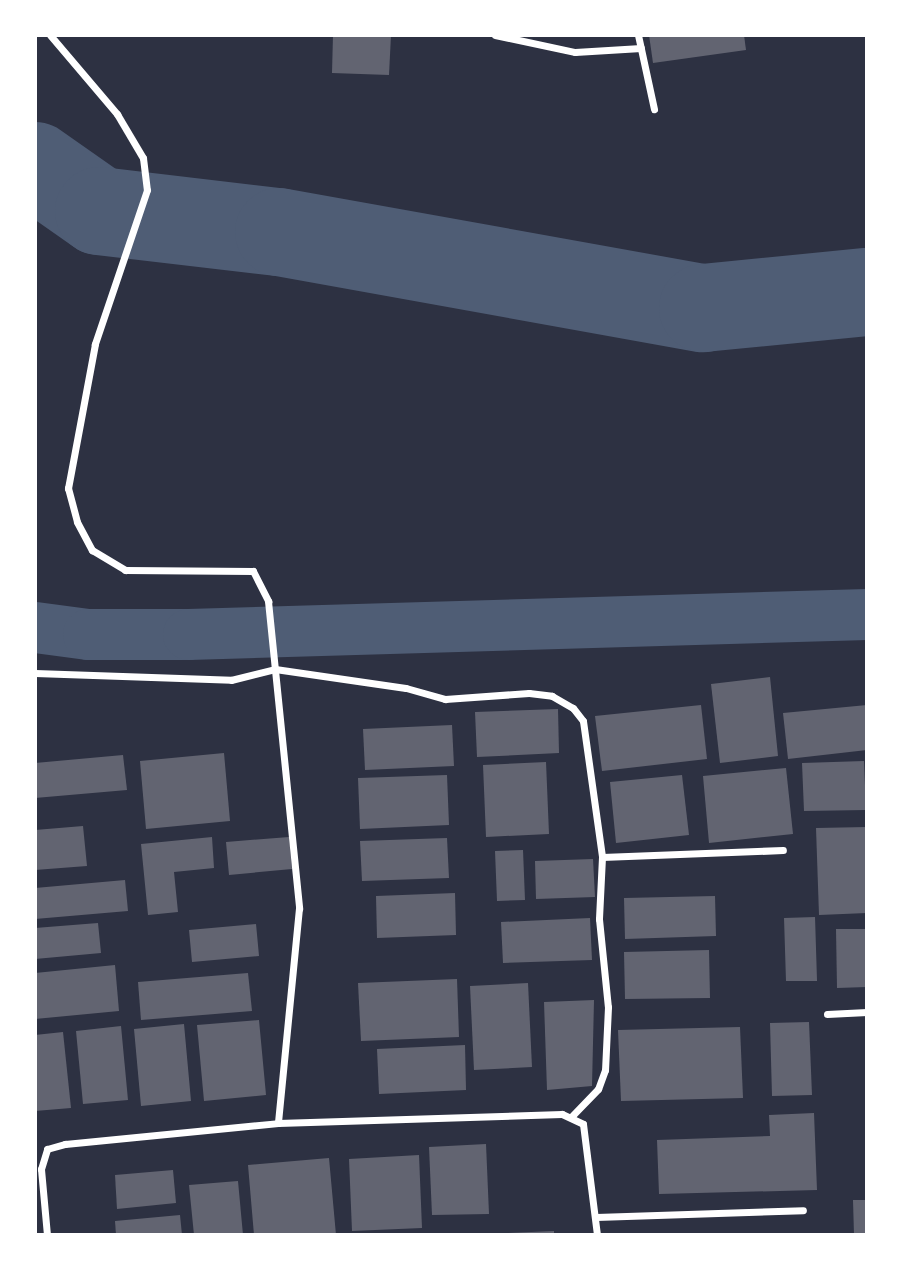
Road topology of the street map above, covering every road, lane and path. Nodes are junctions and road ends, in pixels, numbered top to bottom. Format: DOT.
graph roads {
  1 [pos="50,35"];
  2 [pos="495,35"];
  3 [pos="638,35"];
  4 [pos="641,48"];
  5 [pos="654,109"];
  6 [pos="275,669"];
  7 [pos="35,673"];
  8 [pos="783,850"];
  9 [pos="602,857"];
  10 [pos="867,1012"];
  11 [pos="827,1014"];
  12 [pos="572,1116"];
  13 [pos="278,1123"];
  14 [pos="38,1167"];
  15 [pos="803,1210"];
  16 [pos="596,1217"];
  17 [pos="47,1235"];
  18 [pos="597,1235"];
  1 -- 6 [label="street"];
  2 -- 4 [label="street"];
  3 -- 4 [label="street"];
  4 -- 5 [label="street"];
  6 -- 7 [label="street"];
  6 -- 9 [label="street"];
  6 -- 13 [label="street"];
  8 -- 9 [label="street"];
  9 -- 12 [label="street"];
  10 -- 11 [label="street"];
  12 -- 13 [label="street"];
  12 -- 16 [label="street"];
  13 -- 14 [label="street"];
  14 -- 17 [label="street"];
  15 -- 16 [label="street"];
  16 -- 18 [label="street"];
}
